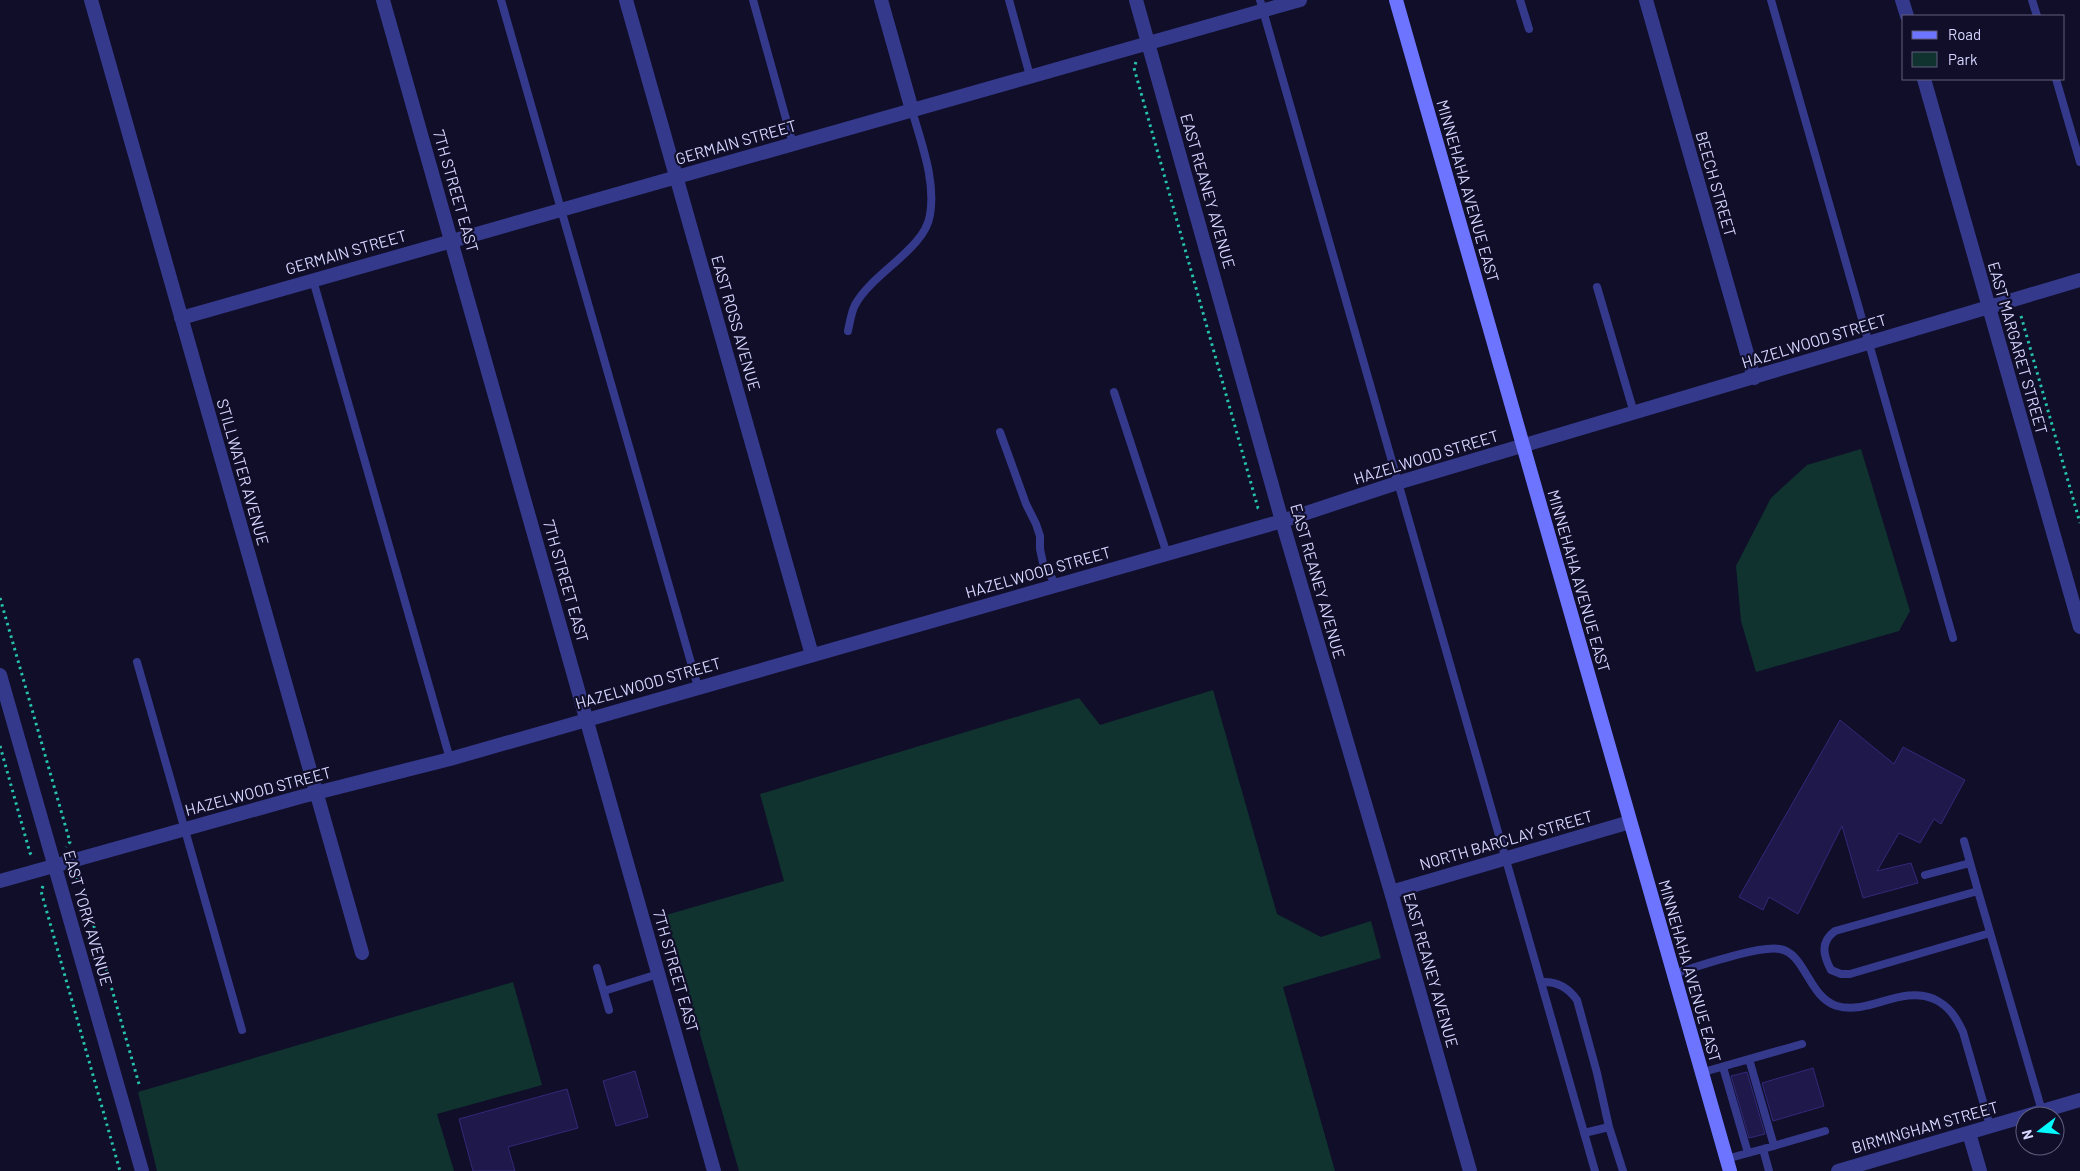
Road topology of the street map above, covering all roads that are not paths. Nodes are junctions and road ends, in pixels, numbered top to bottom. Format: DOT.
graph roads {
  1 [pos="91,0"];
  2 [pos="383,0"];
  3 [pos="501,0"];
  4 [pos="626,0"];
  5 [pos="753,0"];
  6 [pos="881,0"];
  7 [pos="1009,0"];
  8 [pos="1136,0"];
  9 [pos="1300,0"];
  10 [pos="1396,0"];
  11 [pos="1520,0"];
  12 [pos="1646,0"];
  13 [pos="1771,0"];
  14 [pos="1902,0"];
  15 [pos="2032,0"];
  16 [pos="1261,5"];
  17 [pos="1907,15"];
  18 [pos="2037,15"];
  19 [pos="1529,29"];
  20 [pos="1148,43"];
  21 [pos="1030,76"];
  22 [pos="1924,80"];
  23 [pos="2056,80"];
  24 [pos="912,110"];
  25 [pos="793,144"];
  26 [pos="2080,162"];
  27 [pos="676,177"];
  28 [pos="560,210"];
  29 [pos="451,241"];
  30 [pos="313,280"];
  31 [pos="2080,280"];
  32 [pos="1597,286"];
  33 [pos="1988,308"];
  34 [pos="181,318"];
  35 [pos="848,331"];
  36 [pos="1869,343"];
  37 [pos="1754,378"];
  38 [pos="1114,392"];
  39 [pos="1634,413"];
  40 [pos="1000,432"];
  41 [pos="1522,447"];
  42 [pos="1397,483"];
  43 [pos="1282,521"];
  44 [pos="1168,554"];
  45 [pos="1056,584"];
  46 [pos="2080,627"];
  47 [pos="1953,638"];
  48 [pos="812,655"];
  49 [pos="137,662"];
  50 [pos="0,675"];
  51 [pos="698,687"];
  52 [pos="587,719"];
  53 [pos="450,759"];
  54 [pos="316,793"];
  55 [pos="1630,822"];
  56 [pos="186,828"];
  57 [pos="1964,841"];
  58 [pos="1506,858"];
  59 [pos="1970,863"];
  60 [pos="55,866"];
  61 [pos="1925,875"];
  62 [pos="0,880"];
  63 [pos="1978,891"];
  64 [pos="1391,892"];
  65 [pos="1990,933"];
  66 [pos="362,953"];
  67 [pos="597,968"];
  68 [pos="658,974"];
  69 [pos="1673,974"];
  70 [pos="1541,982"];
  71 [pos="604,991"];
  72 [pos="608,1010"];
  73 [pos="242,1030"];
  74 [pos="1802,1044"];
  75 [pos="1749,1059"];
  76 [pos="1723,1067"];
  77 [pos="1700,1073"];
  78 [pos="2080,1100"];
  79 [pos="2041,1106"];
  80 [pos="2059,1106"];
  81 [pos="2015,1119"];
  82 [pos="1609,1126"];
  83 [pos="1990,1126"];
  84 [pos="1825,1131"];
  85 [pos="1969,1132"];
  86 [pos="1584,1133"];
  87 [pos="1774,1146"];
  88 [pos="1763,1149"];
  89 [pos="1748,1153"];
  90 [pos="1728,1165"];
  91 [pos="142,1171"];
  92 [pos="714,1171"];
  93 [pos="1470,1171"];
  94 [pos="1595,1171"];
  95 [pos="1623,1171"];
  96 [pos="1769,1171"];
  97 [pos="1838,1171"];
  98 [pos="1980,1171"];
  1 -- 34 [label="street, STILLWATER AVENUE"];
  2 -- 29 [label="street, 7TH STREET EAST"];
  3 -- 28 [label="lane"];
  4 -- 27 [label="street, EAST ROSS AVENUE"];
  5 -- 25 [label="lane"];
  6 -- 24 [label="street"];
  7 -- 21 [label="lane"];
  8 -- 20 [label="street, EAST REANEY AVENUE"];
  9 -- 16 [label="street, GERMAIN STREET"];
  10 -- 41 [label="main road, MINNEHAHA AVENUE EAST"];
  11 -- 19 [label="lane"];
  12 -- 37 [label="street, BEECH STREET"];
  13 -- 36 [label="lane"];
  14 -- 17 [label="street"];
  15 -- 18 [label="lane"];
  16 -- 20 [label="street, GERMAIN STREET"];
  16 -- 42 [label="lane"];
  20 -- 21 [label="street, GERMAIN STREET"];
  20 -- 43 [label="street, EAST REANEY AVENUE"];
  21 -- 24 [label="street, GERMAIN STREET"];
  22 -- 33 [label="street, EAST MARGARET STREET"];
  23 -- 26 [label="lane"];
  24 -- 25 [label="street, GERMAIN STREET"];
  24 -- 35 [label="lane"];
  25 -- 27 [label="street, GERMAIN STREET"];
  27 -- 28 [label="street, GERMAIN STREET"];
  27 -- 48 [label="street, EAST ROSS AVENUE"];
  28 -- 29 [label="street, GERMAIN STREET"];
  28 -- 51 [label="lane"];
  29 -- 30 [label="street, GERMAIN STREET"];
  29 -- 52 [label="street, 7TH STREET EAST"];
  30 -- 34 [label="street, GERMAIN STREET"];
  30 -- 53 [label="lane"];
  31 -- 33 [label="street, HAZELWOOD STREET"];
  32 -- 39 [label="lane"];
  33 -- 36 [label="street, HAZELWOOD STREET"];
  33 -- 46 [label="street, EAST MARGARET STREET"];
  34 -- 54 [label="street, STILLWATER AVENUE"];
  36 -- 37 [label="street, HAZELWOOD STREET"];
  36 -- 47 [label="lane"];
  37 -- 39 [label="street, HAZELWOOD STREET"];
  38 -- 44 [label="lane"];
  39 -- 41 [label="street, HAZELWOOD STREET"];
  40 -- 45 [label="lane"];
  41 -- 42 [label="street, HAZELWOOD STREET"];
  41 -- 55 [label="main road, MINNEHAHA AVENUE EAST"];
  42 -- 43 [label="street, HAZELWOOD STREET"];
  42 -- 58 [label="lane"];
  43 -- 44 [label="street, HAZELWOOD STREET"];
  43 -- 64 [label="street, EAST REANEY AVENUE"];
  44 -- 45 [label="street, HAZELWOOD STREET"];
  45 -- 48 [label="street, HAZELWOOD STREET"];
  48 -- 51 [label="street, HAZELWOOD STREET"];
  49 -- 56 [label="lane"];
  50 -- 60 [label="street, EAST YORK AVENUE"];
  51 -- 52 [label="street, HAZELWOOD STREET"];
  52 -- 53 [label="street, HAZELWOOD STREET"];
  52 -- 68 [label="street, 7TH STREET EAST"];
  53 -- 54 [label="street, HAZELWOOD STREET"];
  54 -- 56 [label="street, HAZELWOOD STREET"];
  54 -- 66 [label="street, STILLWATER AVENUE"];
  55 -- 58 [label="street, NORTH BARCLAY STREET"];
  55 -- 69 [label="main road, MINNEHAHA AVENUE EAST"];
  56 -- 60 [label="street, HAZELWOOD STREET"];
  56 -- 73 [label="lane"];
  57 -- 59 [label="lane"];
  58 -- 64 [label="street, NORTH BARCLAY STREET"];
  58 -- 70 [label="lane"];
  59 -- 61 [label="lane"];
  59 -- 63 [label="lane"];
  60 -- 62 [label="street, HAZELWOOD STREET"];
  60 -- 91 [label="street, EAST YORK AVENUE"];
  63 -- 65 [label="lane"];
  63 -- 65 [label="lane"];
  64 -- 93 [label="street, EAST REANEY AVENUE"];
  65 -- 79 [label="lane"];
  67 -- 71 [label="lane"];
  68 -- 71 [label="lane"];
  68 -- 92 [label="street, 7TH STREET EAST"];
  69 -- 77 [label="main road, MINNEHAHA AVENUE EAST"];
  69 -- 83 [label="lane"];
  70 -- 82 [label="lane"];
  70 -- 86 [label="lane"];
  71 -- 72 [label="lane"];
  74 -- 75 [label="lane"];
  75 -- 76 [label="lane"];
  75 -- 87 [label="lane"];
  76 -- 77 [label="lane"];
  76 -- 89 [label="lane"];
  77 -- 90 [label="main road, MINNEHAHA AVENUE EAST"];
  78 -- 80 [label="street, BIRMINGHAM STREET"];
  81 -- 83 [label="street, BIRMINGHAM STREET"];
  82 -- 86 [label="lane"];
  82 -- 95 [label="lane"];
  83 -- 85 [label="street, BIRMINGHAM STREET"];
  84 -- 87 [label="lane"];
  85 -- 97 [label="street, BIRMINGHAM STREET"];
  85 -- 98 [label="street"];
  86 -- 94 [label="lane"];
  87 -- 88 [label="lane"];
  88 -- 89 [label="lane"];
  88 -- 96 [label="lane"];
  89 -- 90 [label="lane"];
}
